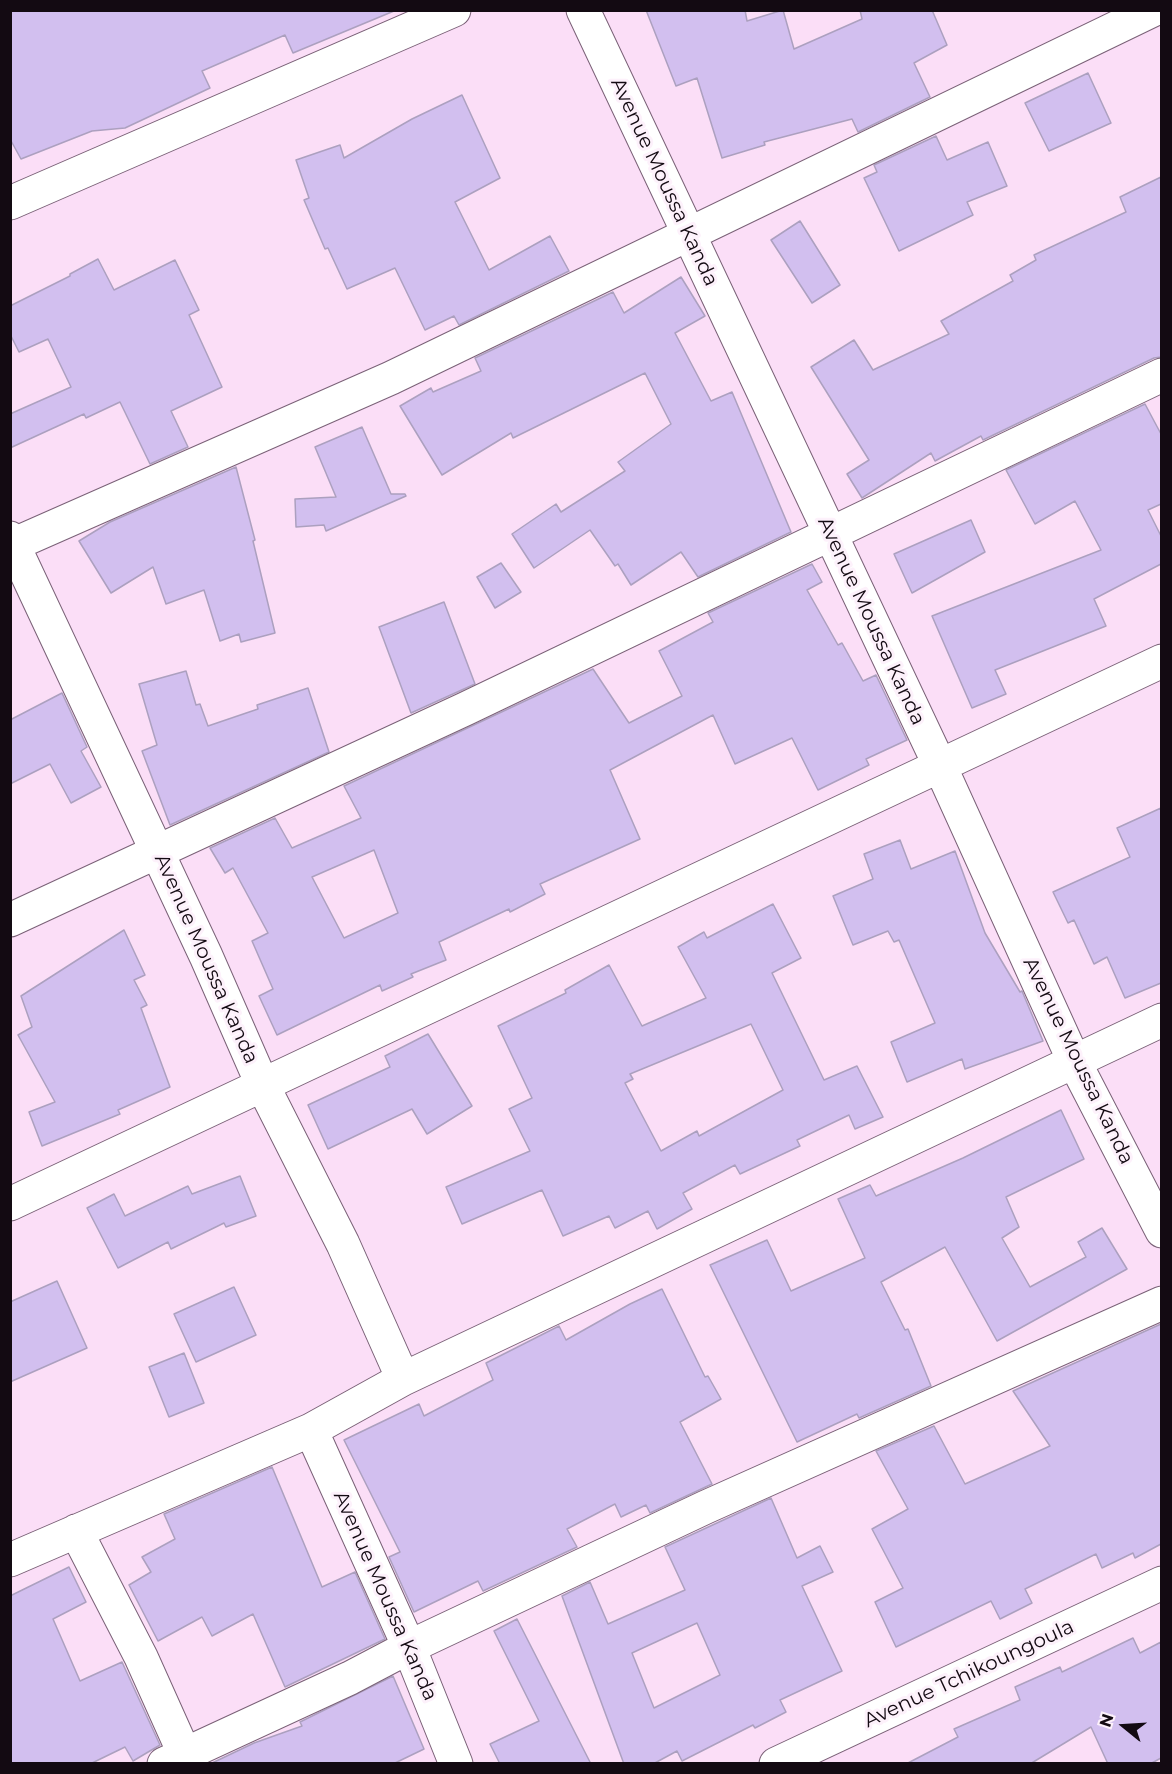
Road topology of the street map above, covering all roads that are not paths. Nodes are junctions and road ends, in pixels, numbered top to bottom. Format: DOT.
graph roads {
  1 [pos="454,10"];
  2 [pos="583,10"];
  3 [pos="1153,10"];
  4 [pos="10,203"];
  5 [pos="690,235"];
  6 [pos="1161,375"];
  7 [pos="829,533"];
  8 [pos="12,543"];
  9 [pos="1161,661"];
  10 [pos="940,766"];
  11 [pos="157,851"];
  12 [pos="10,920"];
  13 [pos="1161,1020"];
  14 [pos="1074,1061"];
  15 [pos="262,1084"];
  16 [pos="10,1204"];
  17 [pos="1161,1231"];
  18 [pos="1161,1303"];
  19 [pos="403,1379"];
  20 [pos="311,1430"];
  21 [pos="76,1531"];
  22 [pos="10,1560"];
  23 [pos="1161,1583"];
  24 [pos="409,1647"];
  25 [pos="179,1760"];
  26 [pos="456,1764"];
  27 [pos="776,1764"];
  1 -- 4 [label="street"];
  2 -- 5 [label="street, Avenue Moussa Kanda"];
  3 -- 5 [label="street"];
  5 -- 7 [label="street, Avenue Moussa Kanda"];
  5 -- 8 [label="street"];
  6 -- 7 [label="street"];
  7 -- 10 [label="street, Avenue Moussa Kanda"];
  7 -- 11 [label="street"];
  8 -- 11 [label="street, Avenue Moussa Kanda"];
  9 -- 10 [label="street"];
  10 -- 14 [label="street, Avenue Moussa Kanda"];
  10 -- 15 [label="street"];
  11 -- 12 [label="street"];
  11 -- 15 [label="street, Avenue Moussa Kanda"];
  13 -- 14 [label="street"];
  14 -- 17 [label="street, Avenue Moussa Kanda"];
  14 -- 19 [label="street"];
  15 -- 16 [label="street"];
  15 -- 19 [label="street, Avenue Moussa Kanda"];
  18 -- 24 [label="street"];
  19 -- 20 [label="street"];
  20 -- 21 [label="street"];
  20 -- 24 [label="street, Avenue Moussa Kanda"];
  21 -- 22 [label="street"];
  21 -- 25 [label="street"];
  23 -- 27 [label="street, Avenue Tchikoungoula"];
  24 -- 25 [label="street"];
  24 -- 26 [label="street, Avenue Moussa Kanda"];
}
